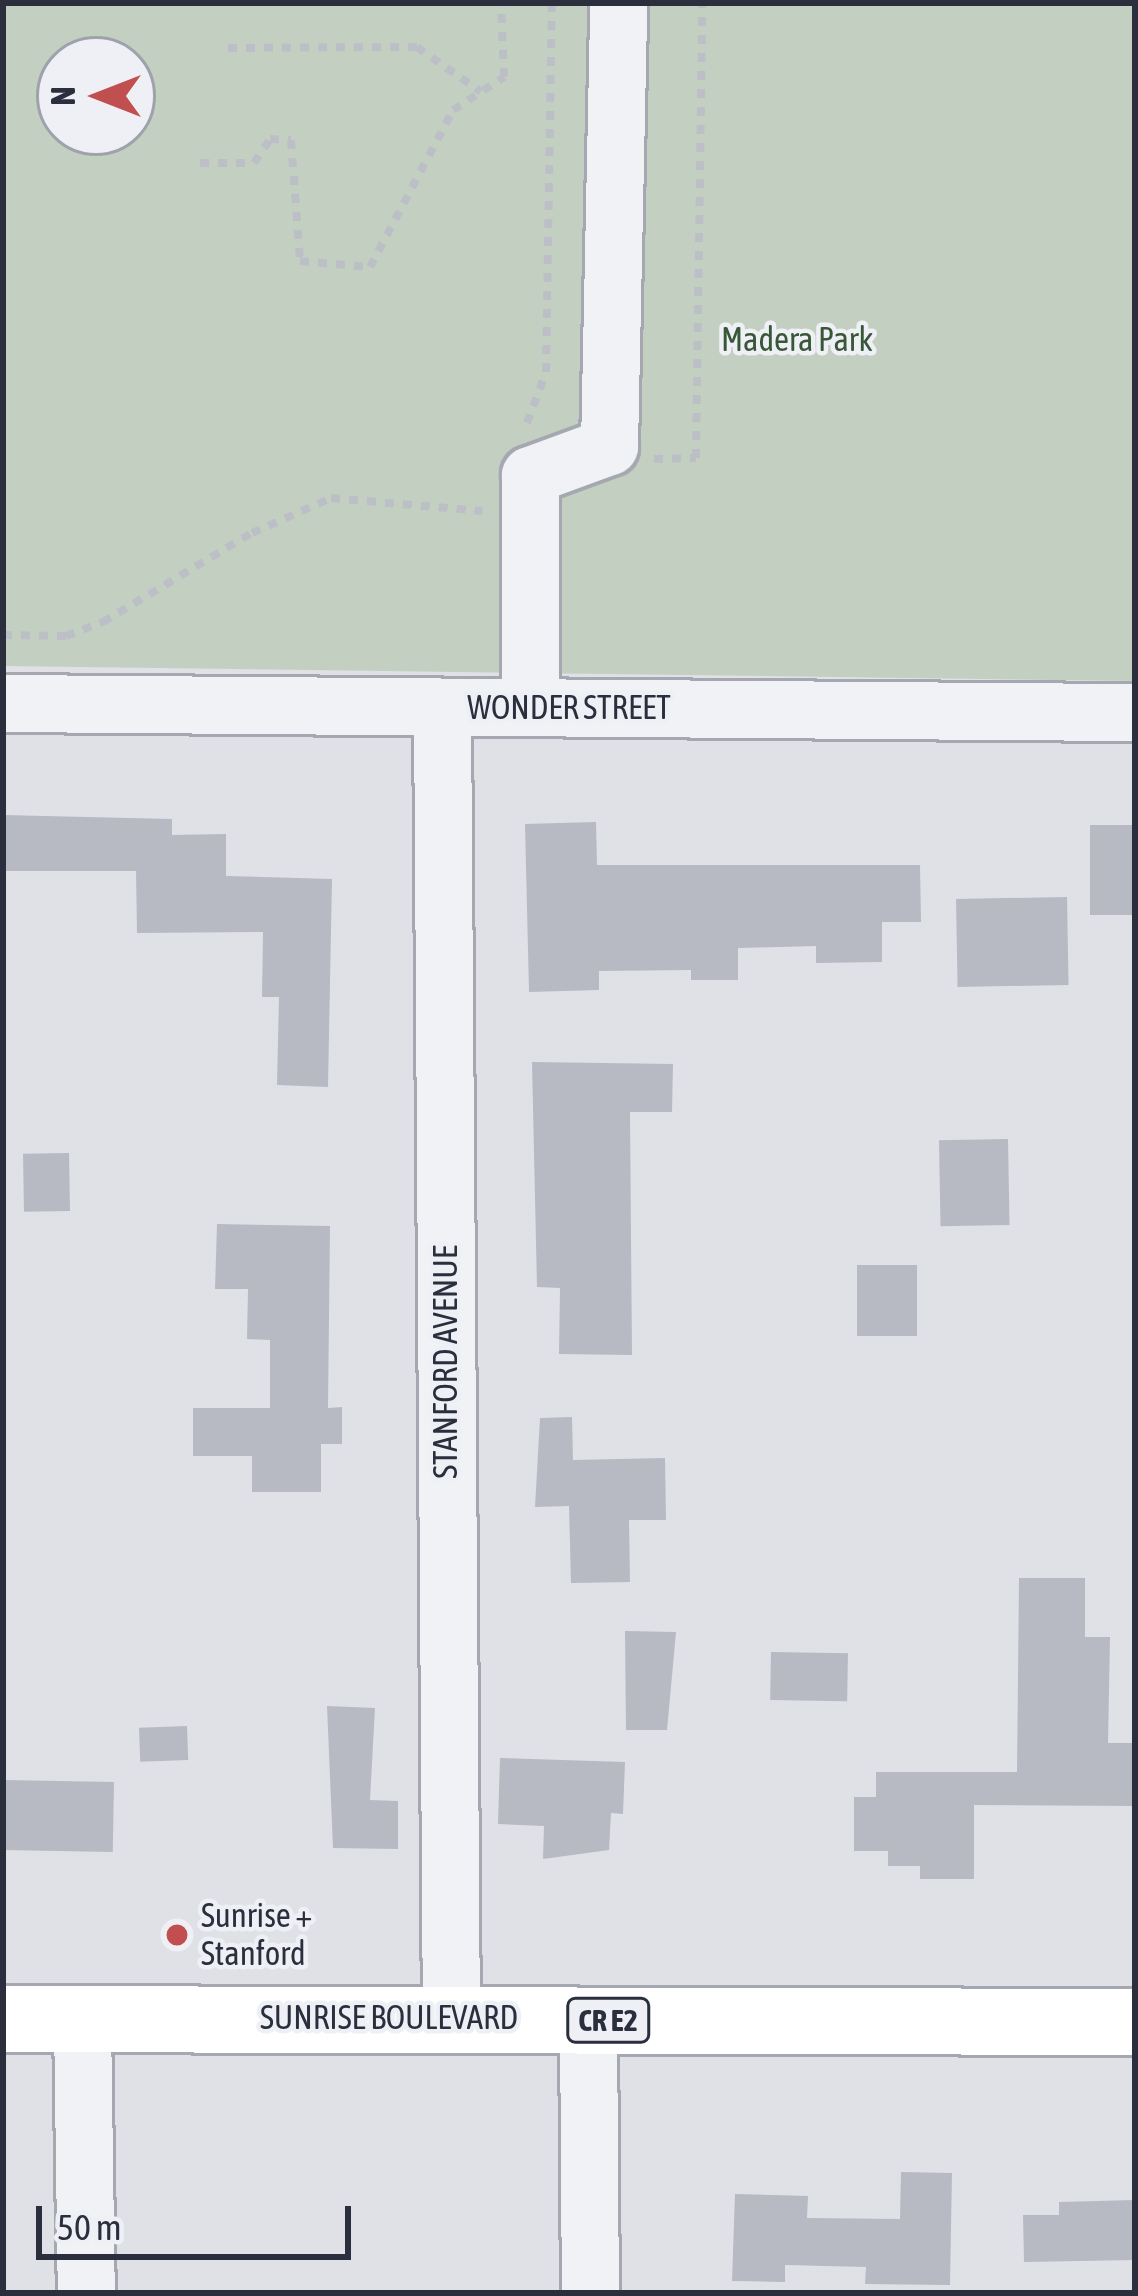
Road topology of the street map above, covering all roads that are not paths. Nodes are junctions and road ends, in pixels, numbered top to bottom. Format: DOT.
graph roads {
  1 [pos="618,3"];
  2 [pos="3,703"];
  3 [pos="442,706"];
  4 [pos="530,707"];
  5 [pos="1135,712"];
  6 [pos="451,2017"];
  7 [pos="3,2019"];
  8 [pos="82,2019"];
  9 [pos="588,2020"];
  10 [pos="1135,2022"];
  11 [pos="86,2293"];
  12 [pos="590,2293"];
  1 -- 4 [label="street"];
  2 -- 3 [label="street, WONDER STREET"];
  3 -- 4 [label="street, WONDER STREET"];
  3 -- 6 [label="street, STANFORD AVENUE"];
  4 -- 5 [label="street, WONDER STREET"];
  6 -- 8 [label="main road, SUNRISE BOULEVARD / CR E2"];
  6 -- 9 [label="main road, SUNRISE BOULEVARD / CR E2"];
  7 -- 8 [label="main road, SUNRISE BOULEVARD / CR E2"];
  8 -- 11 [label="street"];
  9 -- 10 [label="main road, SUNRISE BOULEVARD / CR E2"];
  9 -- 12 [label="street"];
}
